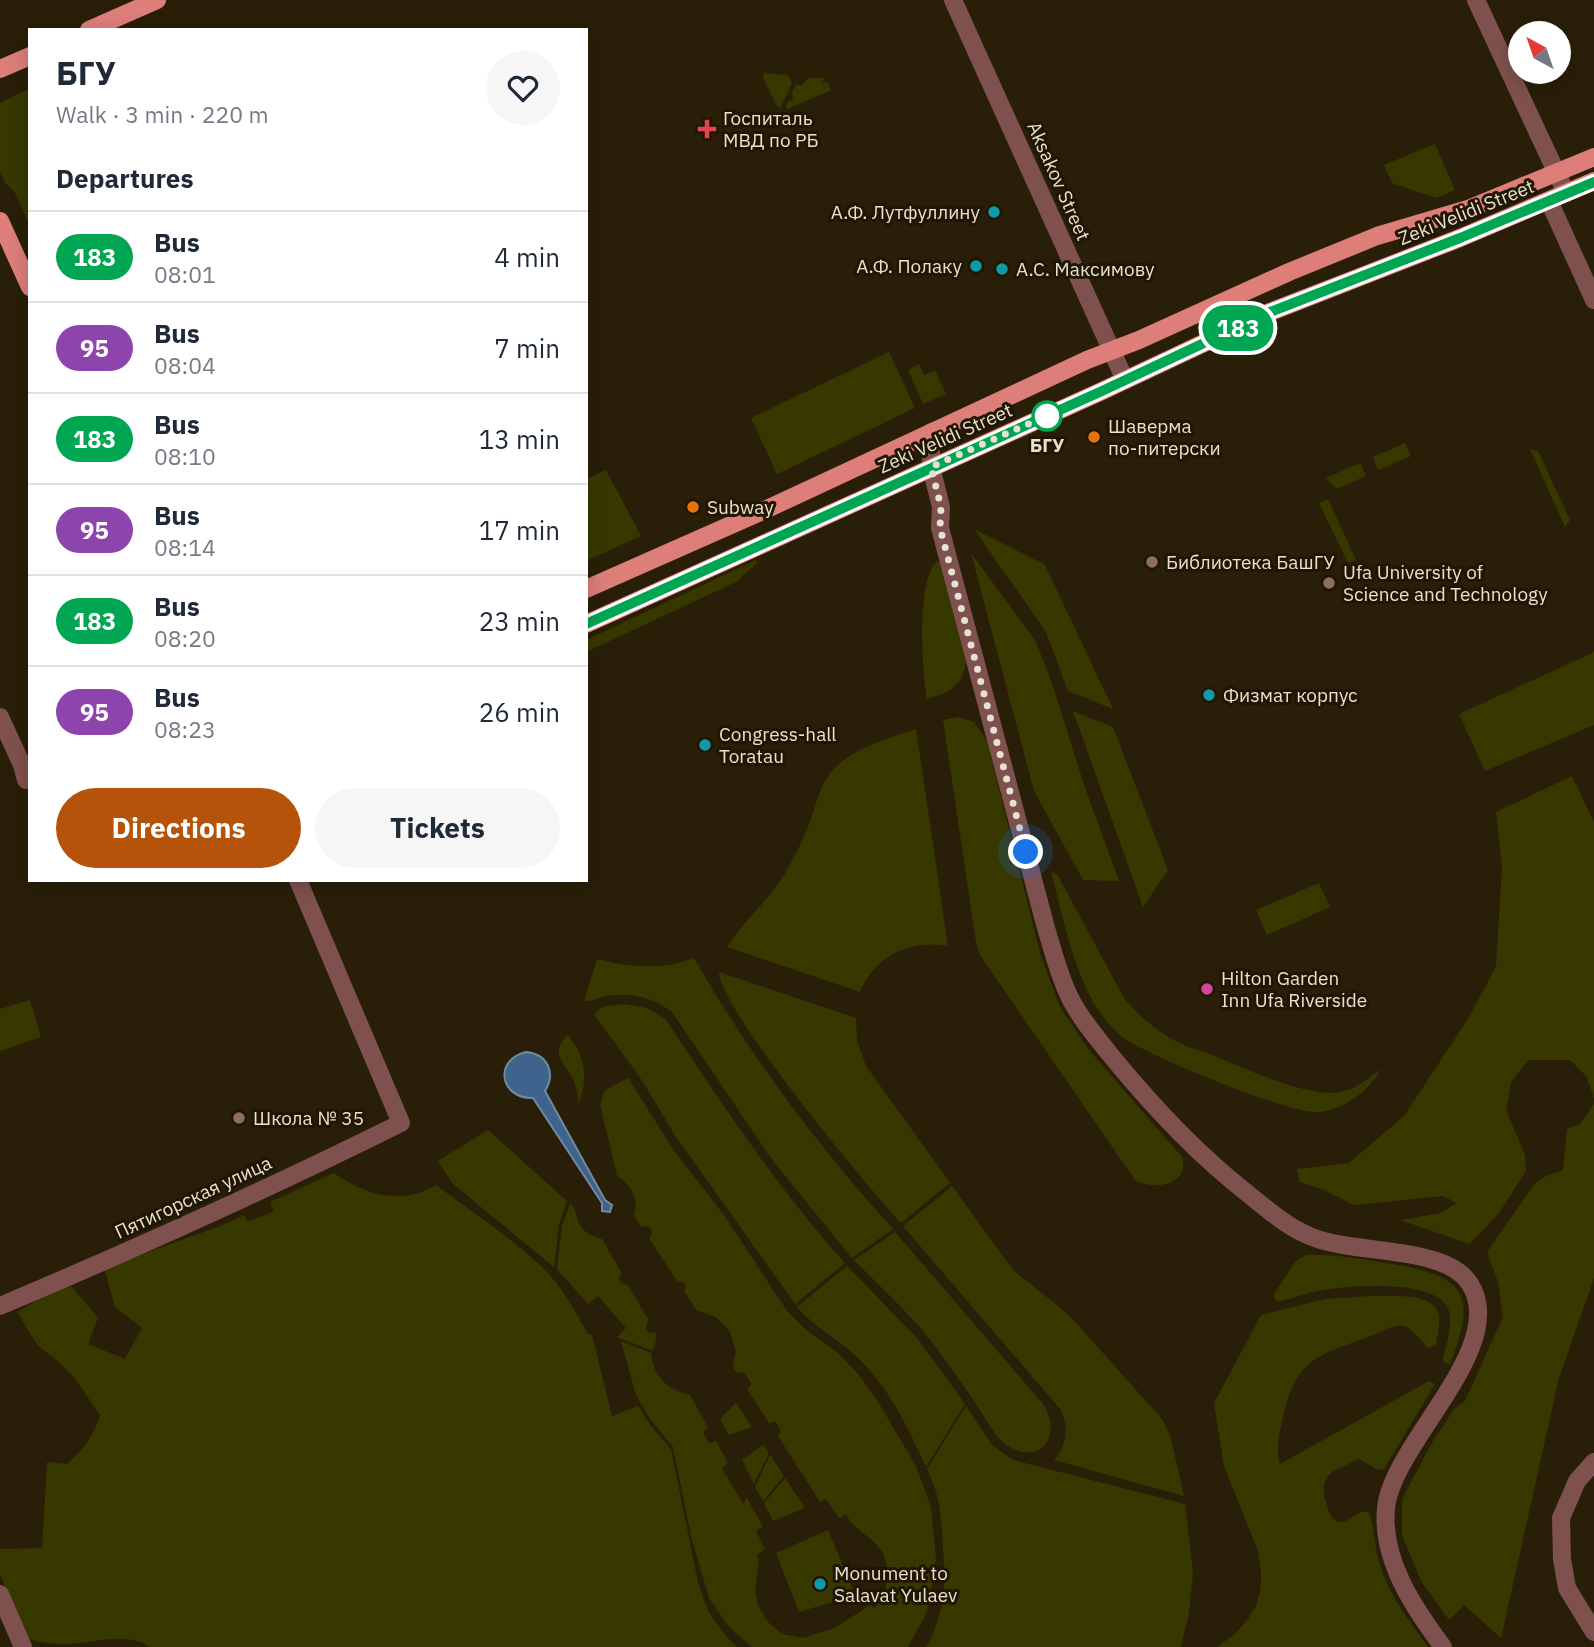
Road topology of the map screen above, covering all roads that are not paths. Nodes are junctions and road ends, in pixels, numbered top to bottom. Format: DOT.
graph roads {
  1 [pos="157,0"];
  2 [pos="953,0"];
  3 [pos="1476,0"];
  4 [pos="94,28"];
  5 [pos="28,57"];
  6 [pos="0,69"];
  7 [pos="1594,157"];
  8 [pos="1557,173"];
  9 [pos="1594,181"];
  10 [pos="1566,194"];
  11 [pos="1549,201"];
  12 [pos="0,221"];
  13 [pos="28,282"];
  14 [pos="1594,300"];
  15 [pos="1112,351"];
  16 [pos="1125,380"];
  17 [pos="931,432"];
  18 [pos="931,467"];
  19 [pos="588,588"];
  20 [pos="588,623"];
  21 [pos="0,718"];
  22 [pos="26,780"];
  23 [pos="299,882"];
  24 [pos="0,1306"];
  25 [pos="1594,1462"];
  26 [pos="0,1594"];
  27 [pos="1594,1632"];
  28 [pos="23,1647"];
  29 [pos="1443,1647"];
  1 -- 4 [label="main road"];
  2 -- 15 [label="street, Aksakov Street"];
  3 -- 8 [label="street"];
  5 -- 6 [label="main road"];
  7 -- 8 [label="main road, Zeki Velidi Street"];
  8 -- 10 [label="street"];
  8 -- 15 [label="main road, Zeki Velidi Street"];
  9 -- 10 [label="main road, Zeki Velidi Street"];
  10 -- 11 [label="main road, Zeki Velidi Street"];
  11 -- 14 [label="street"];
  11 -- 16 [label="main road, Zeki Velidi Street"];
  12 -- 13 [label="main road"];
  15 -- 16 [label="street, Aksakov Street"];
  15 -- 17 [label="main road, Zeki Velidi Street"];
  16 -- 18 [label="main road, Zeki Velidi Street"];
  17 -- 18 [label="street"];
  17 -- 19 [label="main road, Zeki Velidi Street"];
  18 -- 20 [label="main road, Zeki Velidi Street"];
  18 -- 29 [label="street"];
  21 -- 22 [label="street"];
  23 -- 24 [label="street, Пятигорская улица"];
  25 -- 27 [label="street"];
  26 -- 28 [label="street"];
}
